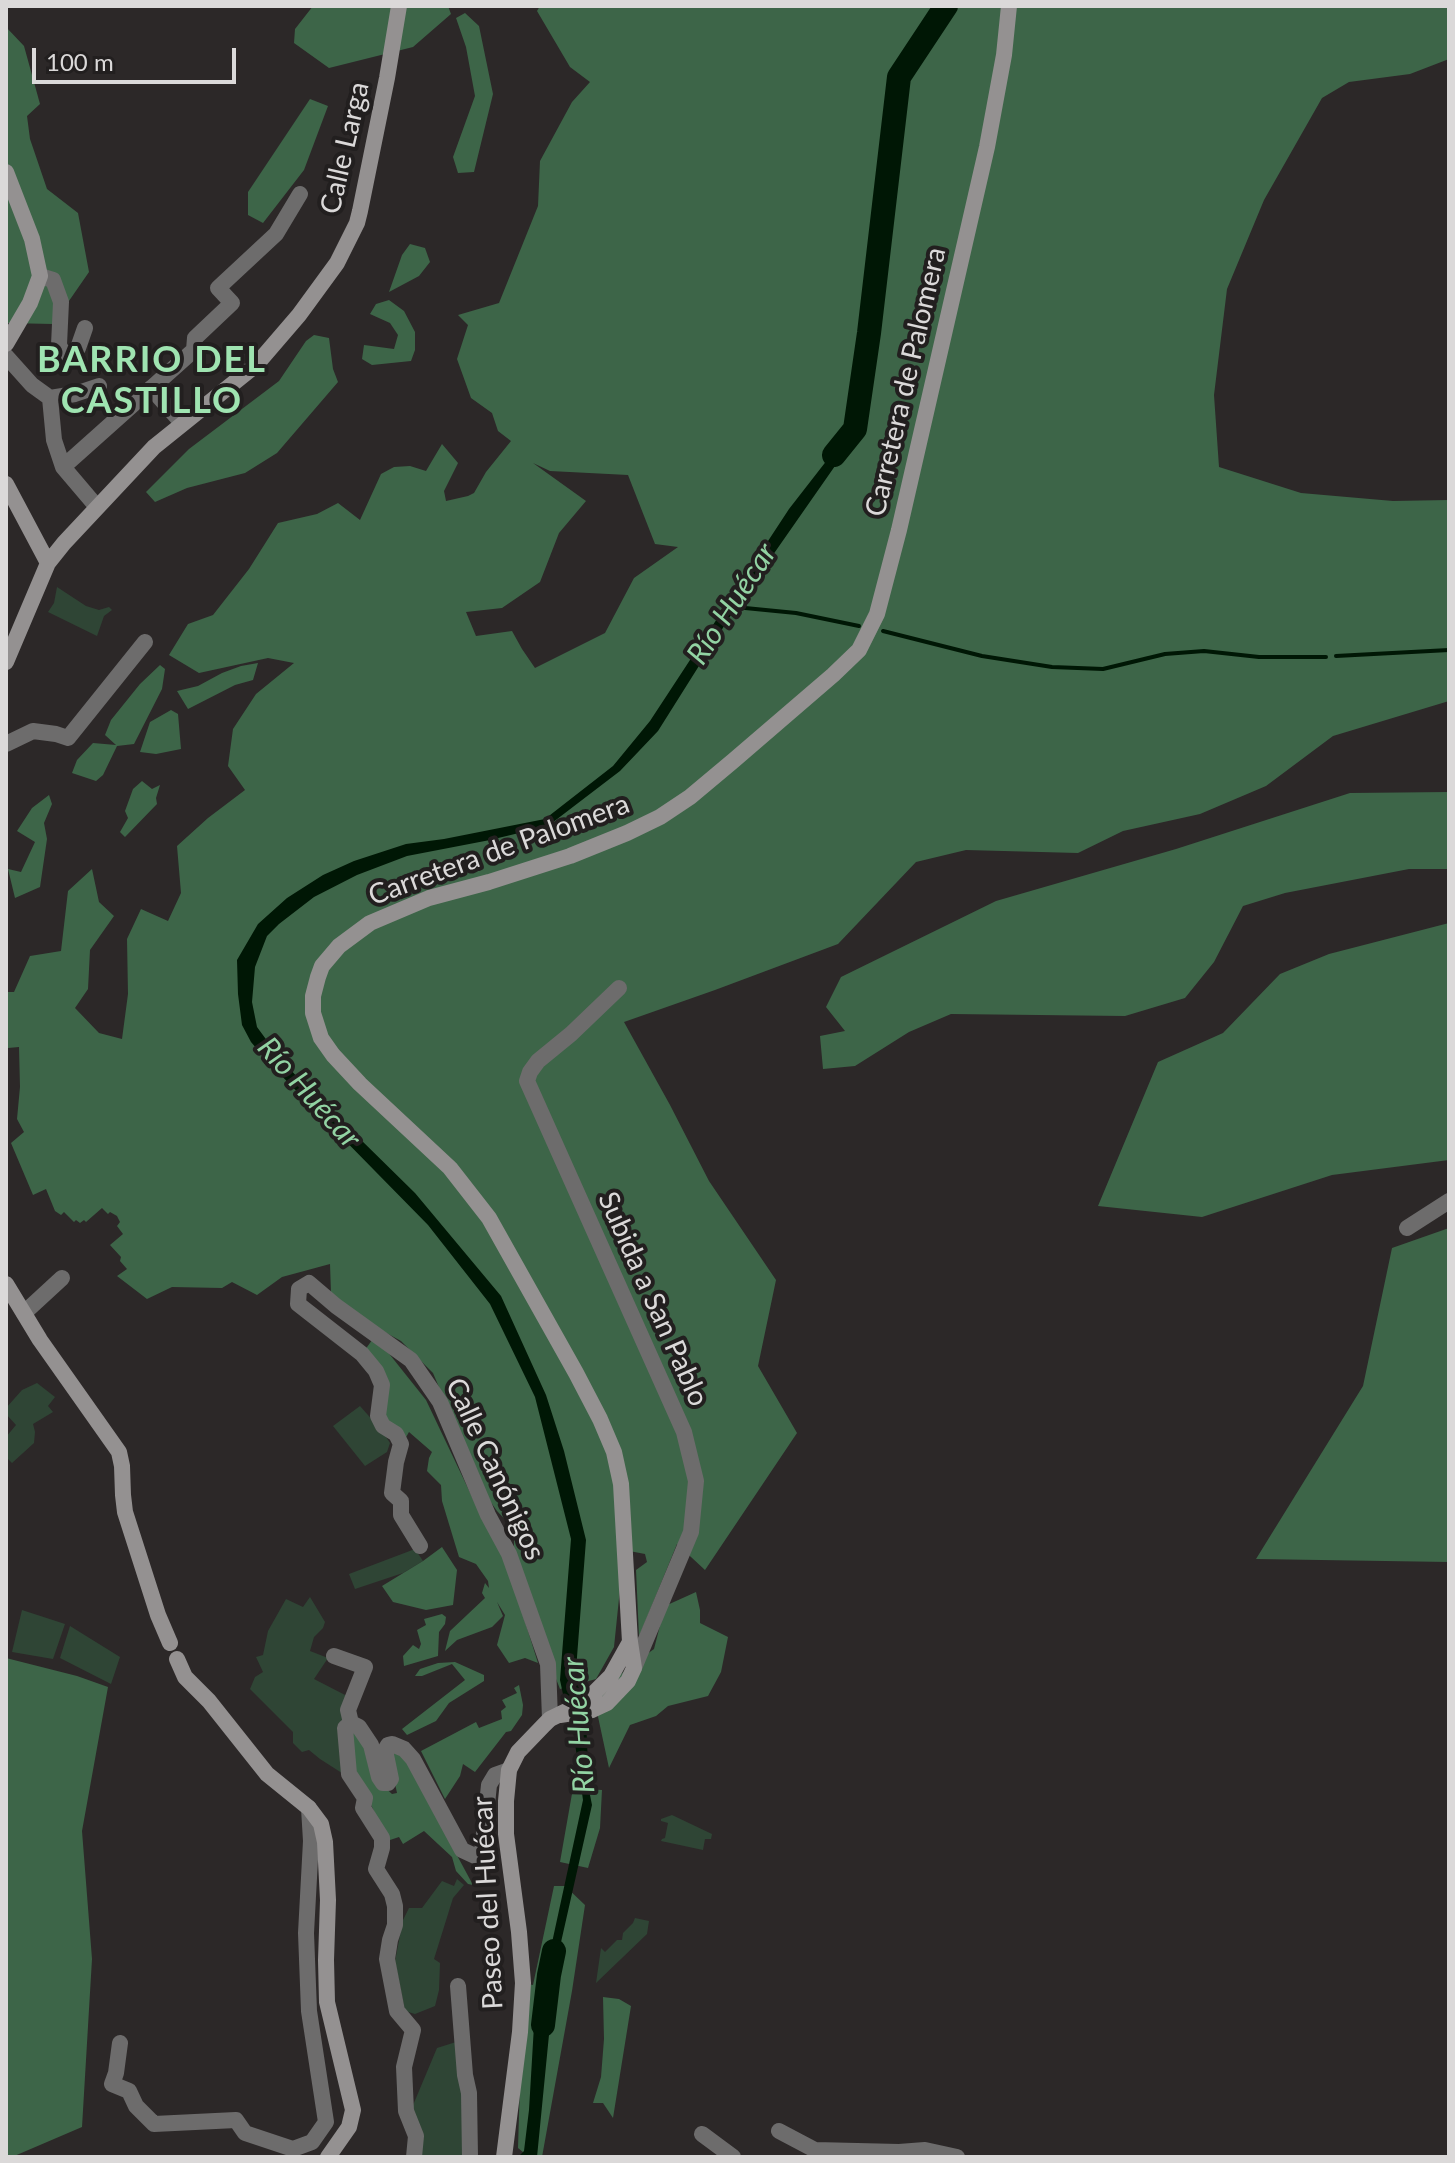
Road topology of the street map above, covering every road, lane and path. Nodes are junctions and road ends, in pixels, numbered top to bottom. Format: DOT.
graph roads {
  1 [pos="399,6"];
  2 [pos="1009,6"];
  3 [pos="6,172"];
  4 [pos="300,194"];
  5 [pos="40,276"];
  6 [pos="85,328"];
  7 [pos="6,344"];
  8 [pos="6,356"];
  9 [pos="99,386"];
  10 [pos="151,388"];
  11 [pos="50,398"];
  12 [pos="182,423"];
  13 [pos="63,467"];
  14 [pos="6,484"];
  15 [pos="97,507"];
  16 [pos="45,569"];
  17 [pos="145,642"];
  18 [pos="6,662"];
  19 [pos="6,744"];
  20 [pos="619,988"];
  21 [pos="1449,1201"];
  22 [pos="1407,1228"];
  23 [pos="62,1278"];
  24 [pos="6,1284"];
  25 [pos="24,1313"];
  26 [pos="420,1546"];
  27 [pos="630,1642"];
  28 [pos="170,1643"];
  29 [pos="334,1656"];
  30 [pos="177,1659"];
  31 [pos="634,1668"];
  32 [pos="588,1703"];
  33 [pos="555,1717"];
  34 [pos="351,1723"];
  35 [pos="509,1770"];
  36 [pos="309,1808"];
  37 [pos="458,1986"];
  38 [pos="120,2043"];
  39 [pos="779,2131"];
  40 [pos="702,2134"];
  41 [pos="328,2157"];
  42 [pos="414,2157"];
  43 [pos="470,2157"];
  44 [pos="504,2157"];
  45 [pos="733,2157"];
  46 [pos="957,2157"];
  1 -- 12 [label="street, Calle Larga"];
  2 -- 27 [label="street, Carretera de Palomera"];
  3 -- 5 [label="street"];
  4 -- 10 [label="street"];
  5 -- 6 [label="street"];
  5 -- 7 [label="street"];
  8 -- 11 [label="street"];
  9 -- 11 [label="street"];
  10 -- 12 [label="street"];
  10 -- 13 [label="street"];
  11 -- 13 [label="street"];
  12 -- 15 [label="street, Calle Larga"];
  13 -- 15 [label="street"];
  14 -- 16 [label="street"];
  15 -- 16 [label="street, Calle Larga"];
  16 -- 18 [label="street, Calle Larga"];
  17 -- 19 [label="street"];
  20 -- 31 [label="street, Subida a San Pablo"];
  21 -- 22 [label="street"];
  23 -- 25 [label="street"];
  24 -- 25 [label="street"];
  25 -- 28 [label="street"];
  26 -- 33 [label="street, Calle Canónigos"];
  27 -- 31 [label="street"];
  27 -- 32 [label="street"];
  29 -- 34 [label="street"];
  30 -- 36 [label="street"];
  31 -- 32 [label="street"];
  32 -- 33 [label="street"];
  33 -- 35 [label="street, Paseo del Huécar"];
  34 -- 35 [label="street"];
  34 -- 42 [label="street"];
  35 -- 44 [label="street, Paseo del Huécar"];
  36 -- 38 [label="street"];
  36 -- 41 [label="street"];
  37 -- 43 [label="street"];
  39 -- 46 [label="street"];
  40 -- 45 [label="street"];
}
